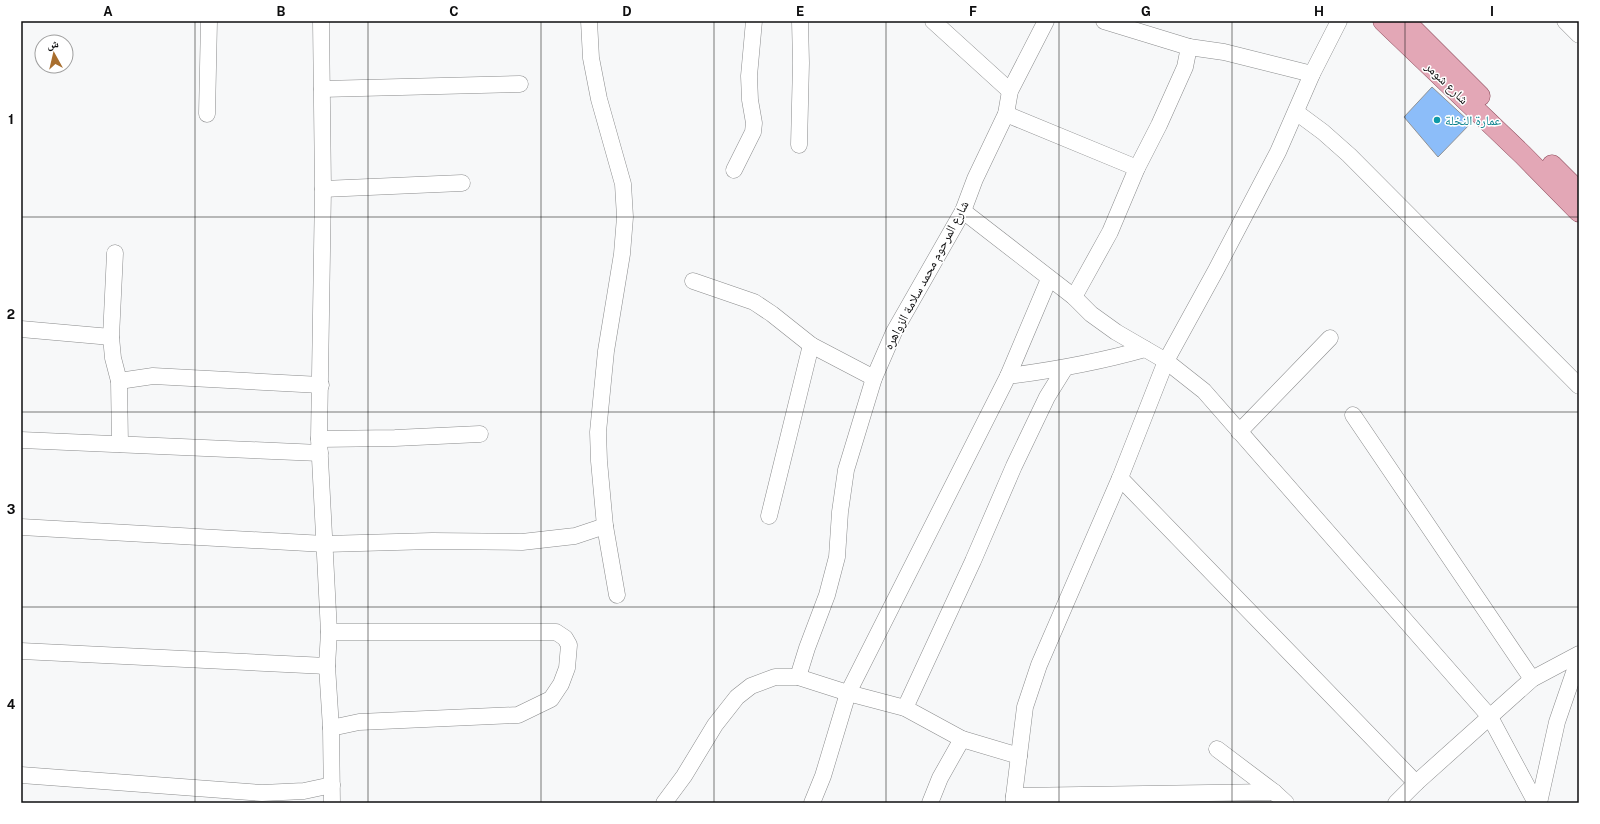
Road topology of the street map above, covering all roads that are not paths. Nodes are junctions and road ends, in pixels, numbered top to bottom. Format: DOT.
graph roads {
  1 [pos="209,21"];
  2 [pos="321,21"];
  3 [pos="589,21"];
  4 [pos="754,21"];
  5 [pos="800,21"];
  6 [pos="933,21"];
  7 [pos="1046,21"];
  8 [pos="1104,21"];
  9 [pos="1339,21"];
  10 [pos="1383,21"];
  11 [pos="1405,21"];
  12 [pos="1565,21"];
  13 [pos="1579,35"];
  14 [pos="1189,47"];
  15 [pos="1312,74"];
  16 [pos="520,84"];
  17 [pos="322,89"];
  18 [pos="1010,91"];
  19 [pos="1296,112"];
  20 [pos="207,114"];
  21 [pos="1006,114"];
  22 [pos="799,146"];
  23 [pos="1137,168"];
  24 [pos="734,170"];
  25 [pos="462,183"];
  26 [pos="323,189"];
  27 [pos="1579,192"];
  28 [pos="962,211"];
  29 [pos="1579,212"];
  30 [pos="115,253"];
  31 [pos="1049,279"];
  32 [pos="693,281"];
  33 [pos="1074,298"];
  34 [pos="21,329"];
  35 [pos="111,337"];
  36 [pos="1330,338"];
  37 [pos="811,345"];
  38 [pos="1145,349"];
  39 [pos="1166,361"];
  40 [pos="1065,368"];
  41 [pos="1008,376"];
  42 [pos="874,378"];
  43 [pos="119,381"];
  44 [pos="321,385"];
  45 [pos="1579,386"];
  46 [pos="1354,416"];
  47 [pos="1239,432"];
  48 [pos="480,434"];
  49 [pos="21,440"];
  50 [pos="120,444"];
  51 [pos="319,446"];
  52 [pos="1120,478"];
  53 [pos="769,516"];
  54 [pos="605,526"];
  55 [pos="21,527"];
  56 [pos="325,544"];
  57 [pos="617,595"];
  58 [pos="329,632"];
  59 [pos="21,651"];
  60 [pos="1579,654"];
  61 [pos="1579,658"];
  62 [pos="327,666"];
  63 [pos="798,677"];
  64 [pos="1532,679"];
  65 [pos="848,693"];
  66 [pos="905,708"];
  67 [pos="1490,717"];
  68 [pos="331,728"];
  69 [pos="962,739"];
  70 [pos="1217,749"];
  71 [pos="1019,756"];
  72 [pos="21,775"];
  73 [pos="1416,783"];
  74 [pos="332,785"];
  75 [pos="1280,798"];
  76 [pos="1014,800"];
  77 [pos="332,803"];
  78 [pos="664,803"];
  79 [pos="812,803"];
  80 [pos="930,803"];
  81 [pos="1397,803"];
  82 [pos="1537,803"];
  1 -- 20 [label="street"];
  2 -- 17 [label="street"];
  3 -- 54 [label="street"];
  4 -- 24 [label="street"];
  5 -- 22 [label="street"];
  6 -- 18 [label="street"];
  7 -- 18 [label="street, شارع المرحوم محمد سلامة الزواهره"];
  8 -- 14 [label="street"];
  9 -- 15 [label="street"];
  10 -- 29 [label="main road, شارع شومر"];
  11 -- 27 [label="main road, شارع شومر"];
  12 -- 13 [label="street"];
  14 -- 15 [label="street"];
  14 -- 23 [label="street"];
  15 -- 19 [label="street"];
  16 -- 17 [label="street"];
  17 -- 26 [label="street"];
  18 -- 21 [label="street, شارع المرحوم محمد سلامة الزواهره"];
  19 -- 39 [label="street"];
  19 -- 45 [label="street"];
  21 -- 23 [label="street"];
  21 -- 28 [label="street, شارع المرحوم محمد سلامة الزواهره"];
  23 -- 33 [label="street"];
  25 -- 26 [label="street"];
  26 -- 44 [label="street"];
  28 -- 31 [label="street"];
  28 -- 42 [label="street, شارع المرحوم محمد سلامة الزواهره"];
  30 -- 35 [label="street"];
  31 -- 33 [label="street"];
  31 -- 41 [label="street"];
  32 -- 37 [label="street"];
  33 -- 38 [label="street"];
  34 -- 35 [label="street"];
  35 -- 43 [label="street"];
  36 -- 47 [label="street"];
  37 -- 42 [label="street"];
  37 -- 53 [label="street"];
  38 -- 39 [label="street"];
  38 -- 40 [label="street"];
  39 -- 47 [label="street"];
  39 -- 52 [label="street"];
  40 -- 41 [label="street"];
  40 -- 66 [label="street"];
  41 -- 65 [label="street"];
  42 -- 63 [label="street, شارع المرحوم محمد سلامة الزواهره"];
  43 -- 44 [label="street"];
  43 -- 50 [label="street"];
  44 -- 51 [label="street"];
  46 -- 64 [label="street"];
  47 -- 67 [label="street"];
  48 -- 51 [label="street"];
  49 -- 50 [label="street"];
  50 -- 51 [label="street"];
  51 -- 56 [label="street"];
  52 -- 71 [label="street"];
  52 -- 73 [label="street"];
  54 -- 56 [label="street"];
  54 -- 57 [label="street"];
  55 -- 56 [label="street"];
  56 -- 58 [label="street"];
  58 -- 62 [label="street"];
  58 -- 68 [label="street"];
  59 -- 62 [label="street"];
  60 -- 64 [label="street"];
  61 -- 82 [label="street"];
  62 -- 68 [label="street"];
  63 -- 65 [label="street"];
  63 -- 78 [label="street"];
  64 -- 67 [label="street"];
  65 -- 66 [label="street"];
  65 -- 79 [label="street"];
  66 -- 69 [label="street"];
  67 -- 73 [label="street"];
  67 -- 82 [label="street"];
  68 -- 74 [label="street"];
  69 -- 71 [label="street"];
  69 -- 80 [label="street"];
  70 -- 75 [label="street"];
  71 -- 76 [label="street"];
  72 -- 74 [label="street"];
  73 -- 81 [label="street"];
  74 -- 77 [label="street"];
  75 -- 76 [label="street"];
}
